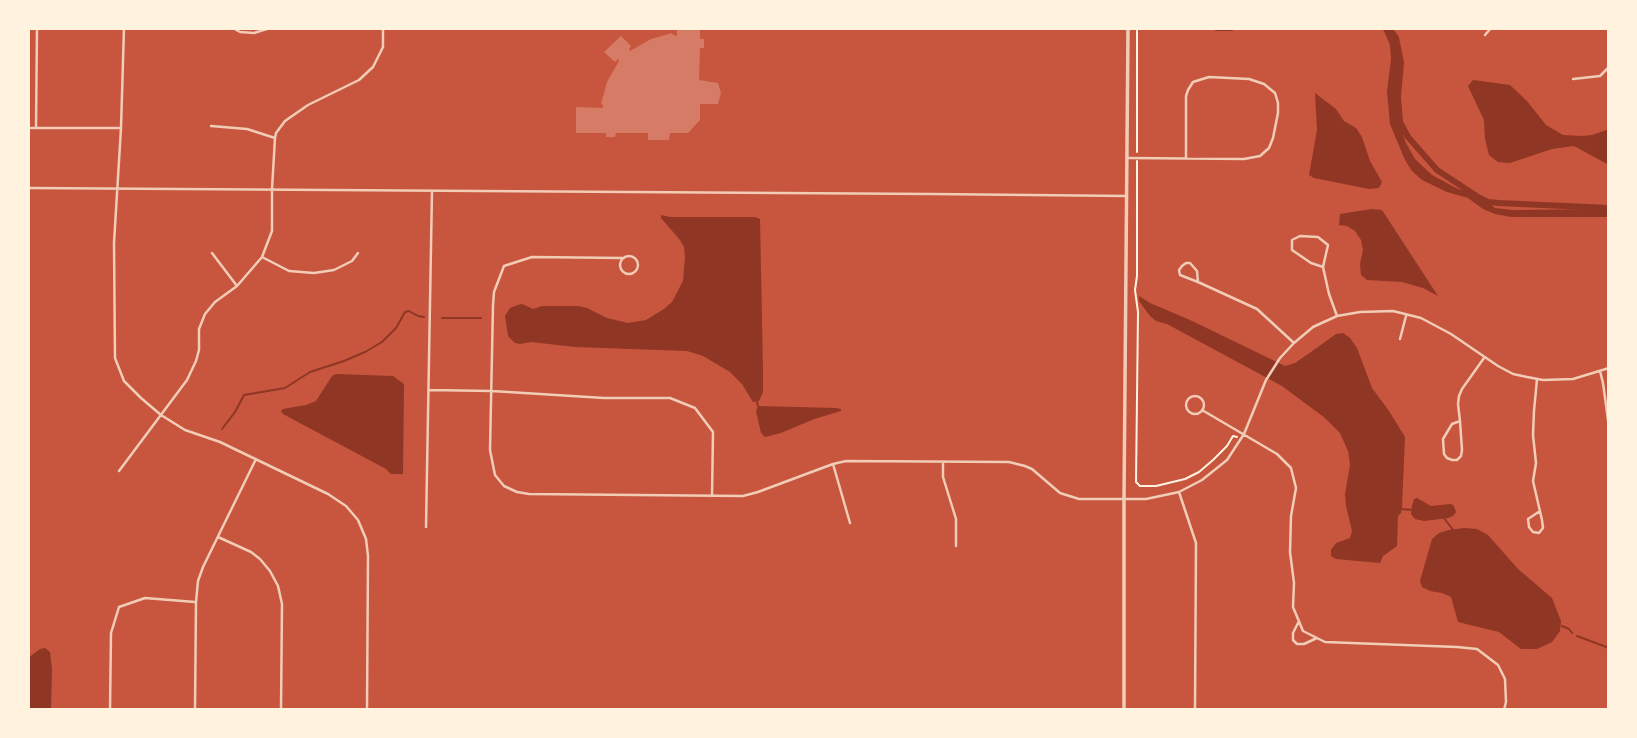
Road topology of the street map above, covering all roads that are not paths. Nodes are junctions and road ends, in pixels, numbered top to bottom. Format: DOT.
graph roads {
  1 [pos="37,28"];
  2 [pos="124,28"];
  3 [pos="233,28"];
  4 [pos="270,28"];
  5 [pos="383,28"];
  6 [pos="1128,28"];
  7 [pos="1491,28"];
  8 [pos="1485,35"];
  9 [pos="1609,67"];
  10 [pos="1573,79"];
  11 [pos="211,126"];
  12 [pos="28,128"];
  13 [pos="36,128"];
  14 [pos="121,128"];
  15 [pos="275,138"];
  16 [pos="1128,158"];
  17 [pos="1186,158"];
  18 [pos="28,188"];
  19 [pos="118,189"];
  20 [pos="272,189"];
  21 [pos="432,191"];
  22 [pos="1127,197"];
  23 [pos="212,253"];
  24 [pos="358,253"];
  25 [pos="262,257"];
  26 [pos="624,258"];
  27 [pos="1322,267"];
  28 [pos="1198,282"];
  29 [pos="237,286"];
  30 [pos="1407,315"];
  31 [pos="1337,316"];
  32 [pos="1400,339"];
  33 [pos="1294,343"];
  34 [pos="1484,358"];
  35 [pos="1609,368"];
  36 [pos="1600,371"];
  37 [pos="1537,379"];
  38 [pos="429,390"];
  39 [pos="492,391"];
  40 [pos="1202,410"];
  41 [pos="1608,414"];
  42 [pos="161,415"];
  43 [pos="1460,421"];
  44 [pos="1609,427"];
  45 [pos="1243,436"];
  46 [pos="256,459"];
  47 [pos="943,462"];
  48 [pos="833,464"];
  49 [pos="119,471"];
  50 [pos="1179,492"];
  51 [pos="712,496"];
  52 [pos="1124,499"];
  53 [pos="1540,511"];
  54 [pos="850,523"];
  55 [pos="426,527"];
  56 [pos="218,537"];
  57 [pos="956,546"];
  58 [pos="196,602"];
  59 [pos="1298,621"];
  60 [pos="1317,638"];
  61 [pos="110,710"];
  62 [pos="195,710"];
  63 [pos="281,710"];
  64 [pos="367,710"];
  65 [pos="1124,710"];
  66 [pos="1195,710"];
  67 [pos="1504,710"];
  1 -- 13 [label="street"];
  2 -- 14 [label="street"];
  3 -- 4 [label="street"];
  5 -- 15 [label="street"];
  6 -- 16 [label="street"];
  7 -- 8 [label="street"];
  9 -- 10 [label="street"];
  11 -- 15 [label="street"];
  12 -- 13 [label="street"];
  13 -- 14 [label="street"];
  14 -- 19 [label="street"];
  15 -- 20 [label="street"];
  16 -- 17 [label="street"];
  16 -- 22 [label="street"];
  17 -- 17 [label="street"];
  18 -- 19 [label="street"];
  19 -- 20 [label="street"];
  19 -- 42 [label="street"];
  20 -- 21 [label="street"];
  20 -- 25 [label="street"];
  21 -- 22 [label="street"];
  21 -- 38 [label="street"];
  22 -- 52 [label="street"];
  23 -- 29 [label="street"];
  24 -- 25 [label="street"];
  25 -- 29 [label="street"];
  26 -- 26 [label="street"];
  26 -- 39 [label="street"];
  27 -- 27 [label="street"];
  27 -- 31 [label="street"];
  28 -- 28 [label="street"];
  28 -- 33 [label="street"];
  29 -- 42 [label="street"];
  30 -- 31 [label="street"];
  30 -- 32 [label="street"];
  30 -- 34 [label="street"];
  31 -- 33 [label="street"];
  33 -- 45 [label="street"];
  34 -- 37 [label="street"];
  34 -- 43 [label="street"];
  35 -- 36 [label="street"];
  36 -- 37 [label="street"];
  36 -- 41 [label="street"];
  37 -- 53 [label="street"];
  38 -- 39 [label="street"];
  38 -- 55 [label="street"];
  39 -- 51 [label="street"];
  39 -- 51 [label="street"];
  40 -- 40 [label="street"];
  40 -- 45 [label="street"];
  41 -- 44 [label="street"];
  42 -- 46 [label="street"];
  42 -- 49 [label="street"];
  43 -- 43 [label="street"];
  45 -- 50 [label="street"];
  45 -- 59 [label="street"];
  46 -- 56 [label="street"];
  46 -- 64 [label="street"];
  47 -- 48 [label="street"];
  47 -- 52 [label="street"];
  47 -- 57 [label="street"];
  48 -- 51 [label="street"];
  48 -- 54 [label="street"];
  50 -- 52 [label="street"];
  50 -- 66 [label="street"];
  52 -- 65 [label="street"];
  53 -- 53 [label="street"];
  56 -- 58 [label="street"];
  56 -- 63 [label="street"];
  58 -- 61 [label="street"];
  58 -- 62 [label="street"];
  59 -- 60 [label="street"];
  59 -- 60 [label="street"];
  60 -- 67 [label="street"];
}
